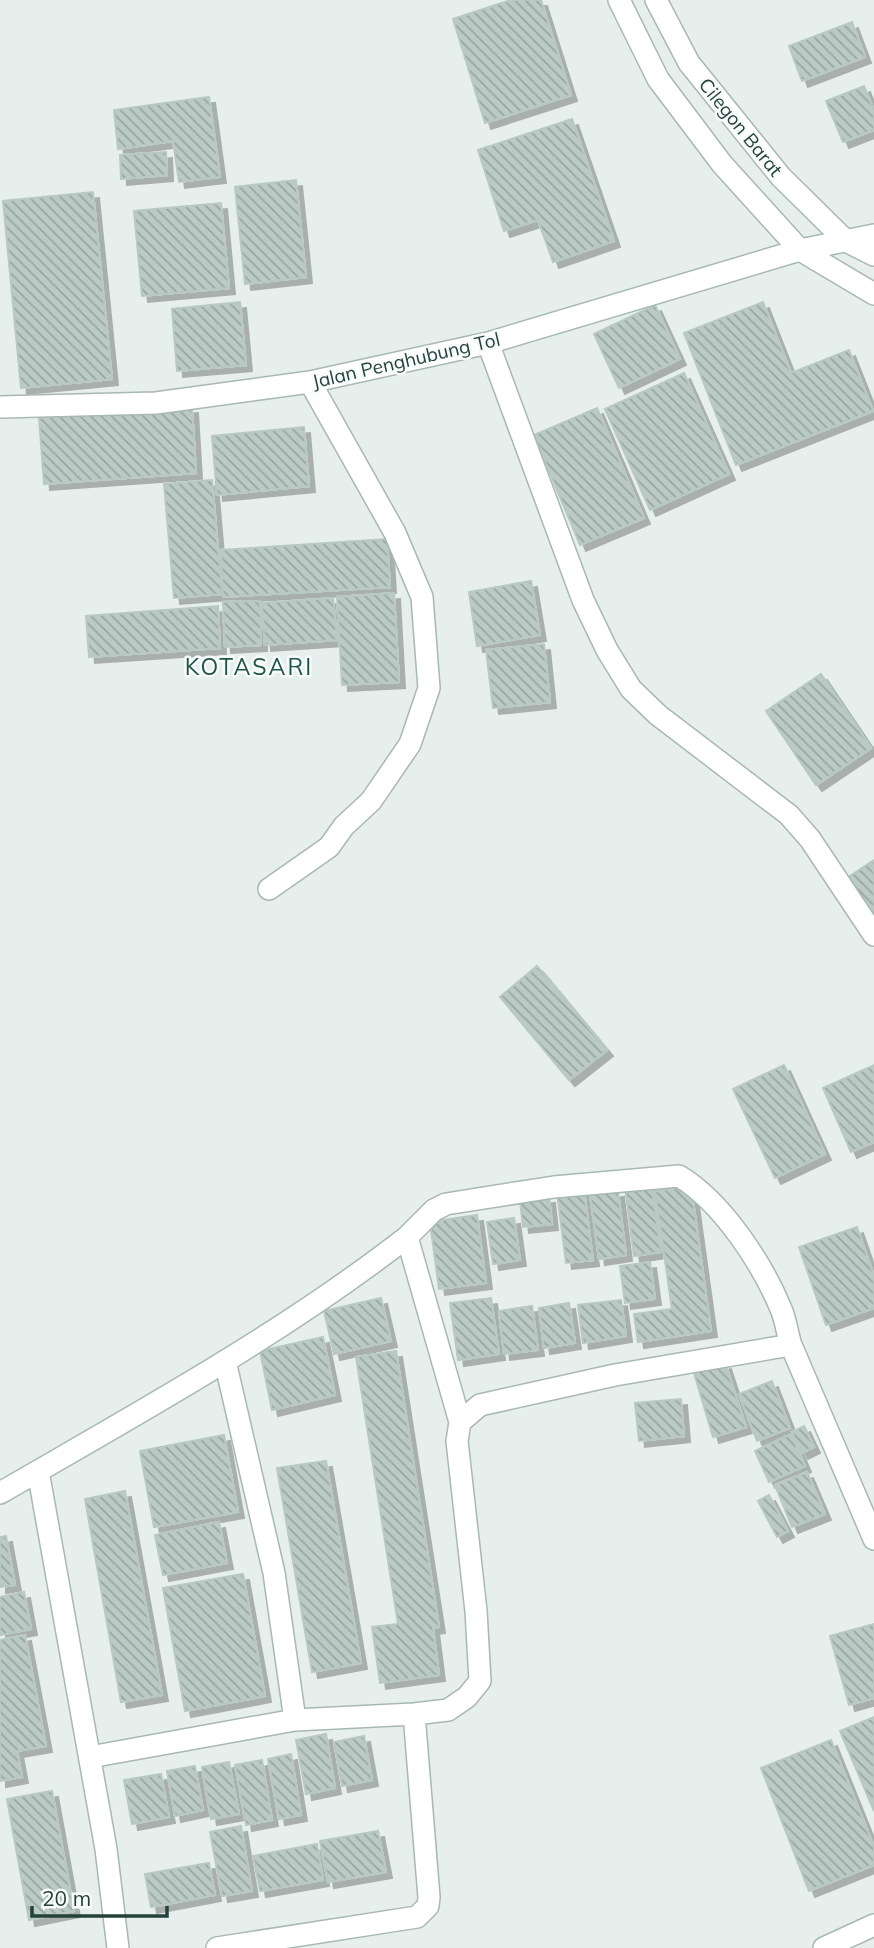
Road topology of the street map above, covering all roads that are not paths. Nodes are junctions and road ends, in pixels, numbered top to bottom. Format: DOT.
graph roads {
  1 [pos="618,0"];
  2 [pos="656,0"];
  3 [pos="874,235"];
  4 [pos="846,241"];
  5 [pos="800,250"];
  6 [pos="874,255"];
  7 [pos="874,294"];
  8 [pos="488,343"];
  9 [pos="310,382"];
  10 [pos="0,407"];
  11 [pos="269,889"];
  12 [pos="874,935"];
  13 [pos="407,1237"];
  14 [pos="791,1345"];
  15 [pos="225,1361"];
  16 [pos="460,1422"];
  17 [pos="38,1471"];
  18 [pos="0,1493"];
  19 [pos="874,1539"];
  20 [pos="414,1714"];
  21 [pos="295,1720"];
  22 [pos="90,1757"];
  23 [pos="874,1925"];
  24 [pos="118,1948"];
  25 [pos="217,1948"];
  26 [pos="824,1948"];
  1 -- 5 [label="street"];
  2 -- 4 [label="street, Cilegon Barat"];
  3 -- 4 [label="street, Jalan Penghubung Tol"];
  4 -- 5 [label="street, Jalan Penghubung Tol"];
  4 -- 6 [label="street, Cilegon Barat"];
  5 -- 7 [label="street"];
  5 -- 8 [label="street, Jalan Penghubung Tol"];
  8 -- 9 [label="street, Jalan Penghubung Tol"];
  8 -- 12 [label="street"];
  9 -- 10 [label="street, Jalan Penghubung Tol"];
  9 -- 11 [label="street"];
  13 -- 14 [label="street"];
  13 -- 15 [label="street"];
  13 -- 16 [label="street"];
  14 -- 16 [label="street"];
  14 -- 19 [label="street"];
  15 -- 17 [label="street"];
  15 -- 21 [label="street"];
  16 -- 20 [label="street"];
  17 -- 18 [label="street"];
  17 -- 22 [label="street"];
  20 -- 21 [label="street"];
  20 -- 25 [label="street"];
  21 -- 22 [label="street"];
  22 -- 24 [label="street"];
  23 -- 26 [label="street"];
}
